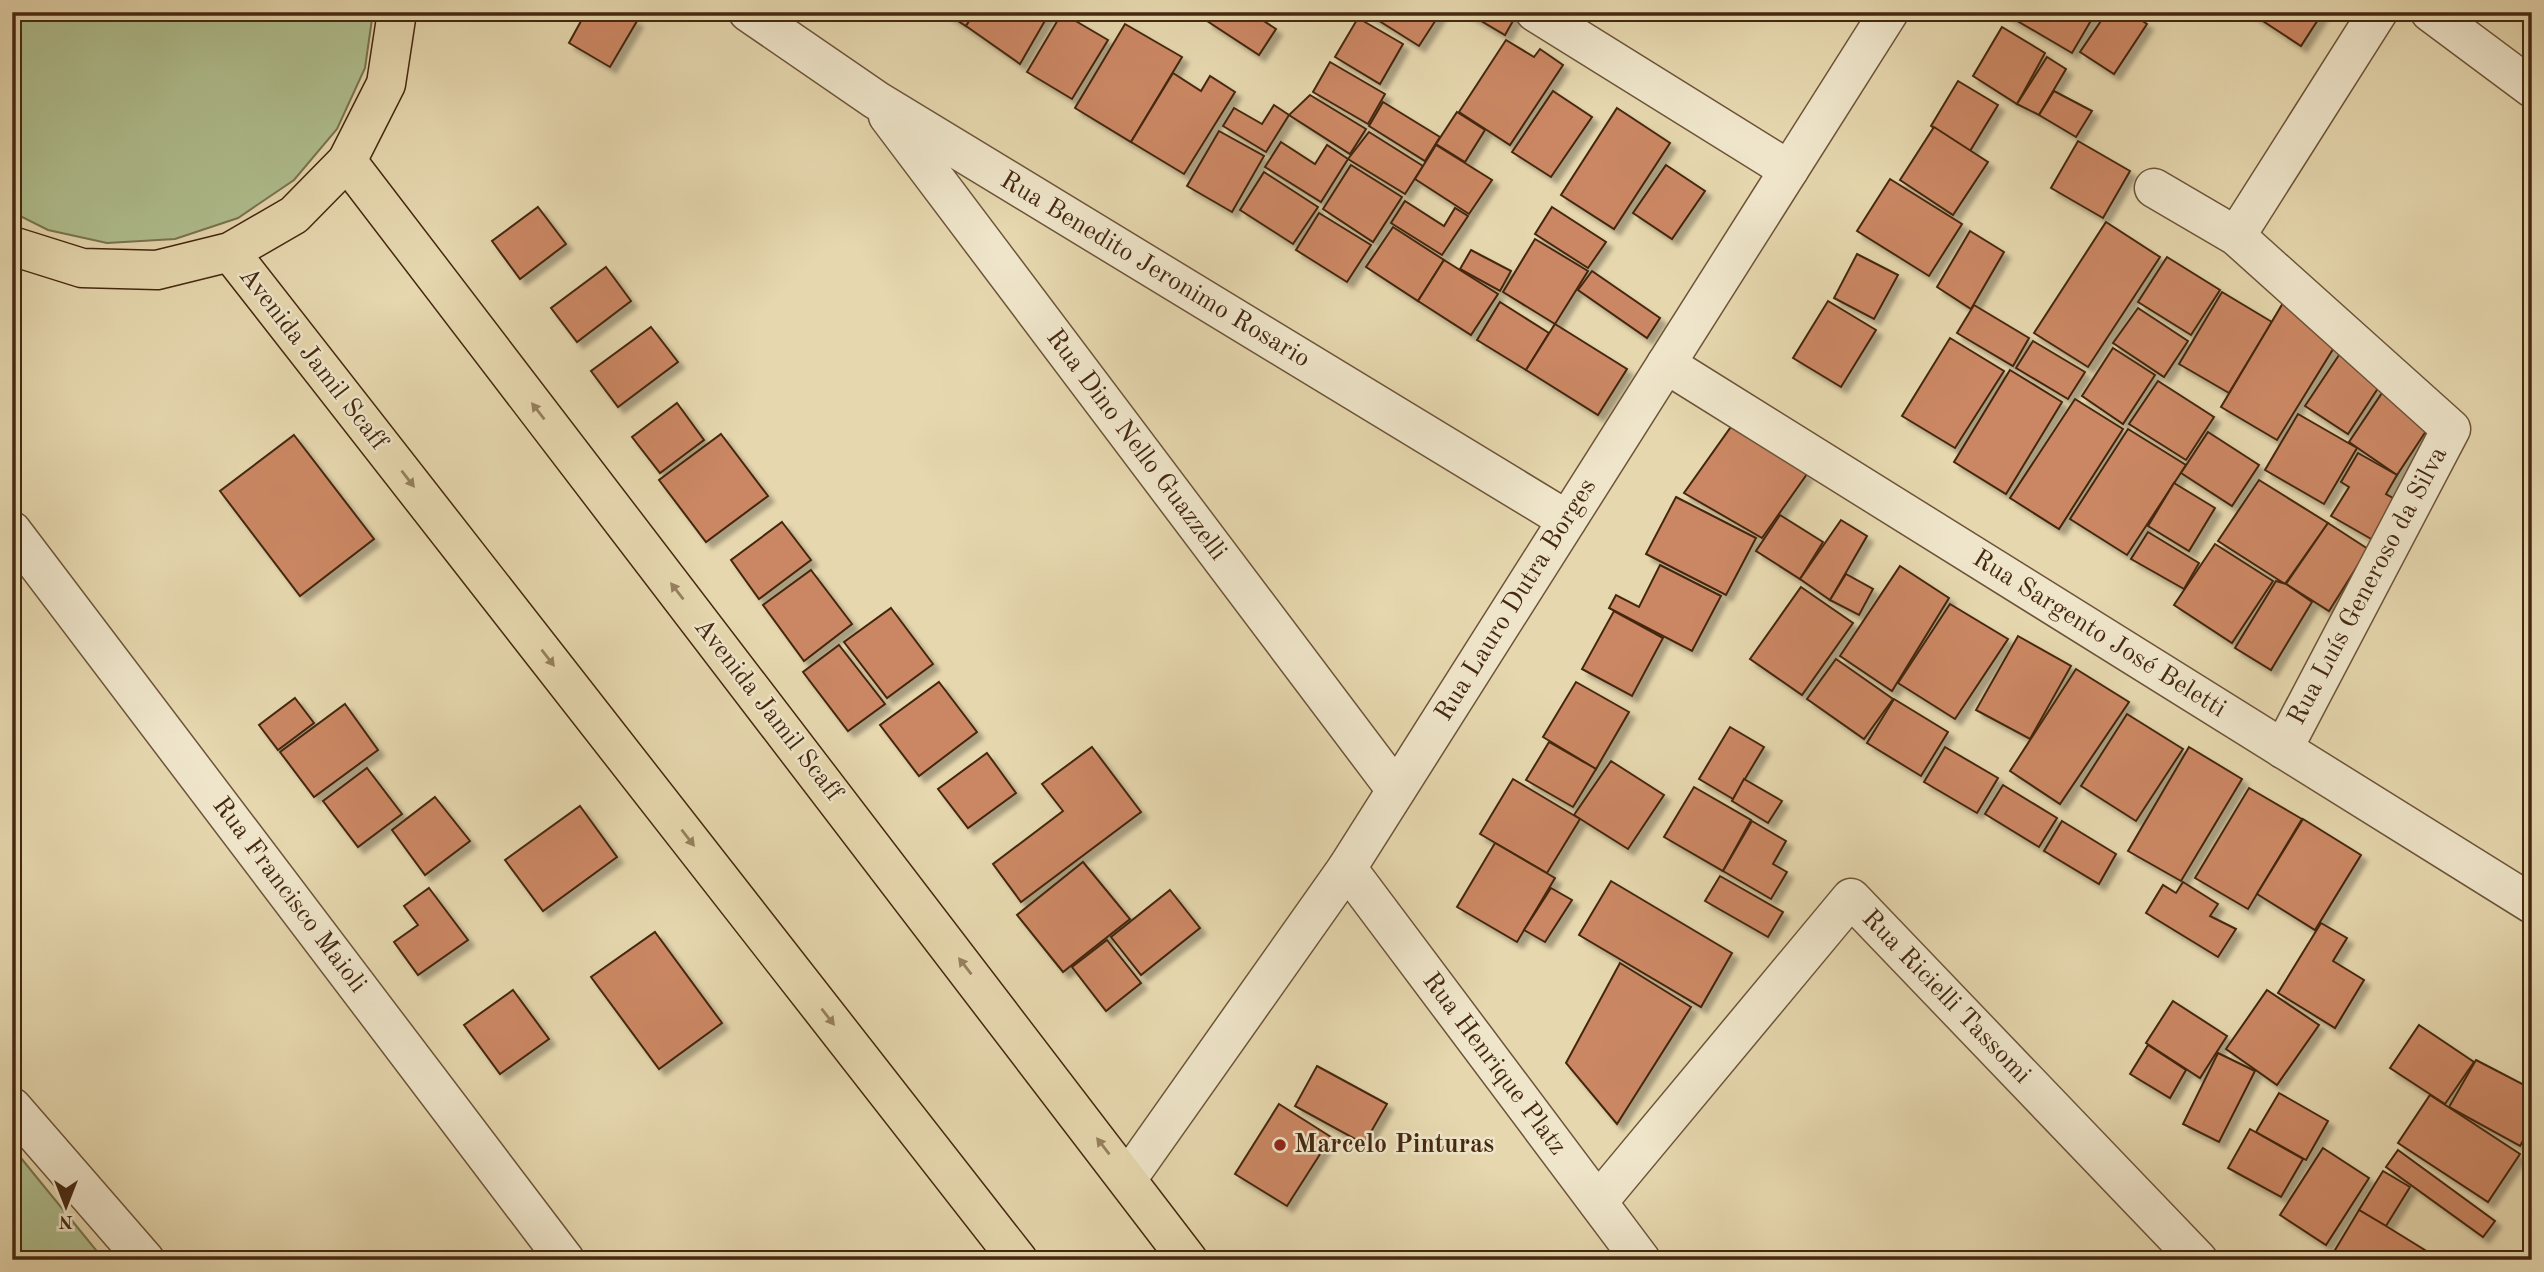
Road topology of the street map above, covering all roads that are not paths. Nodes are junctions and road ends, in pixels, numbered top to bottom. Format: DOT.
graph roads {
  1 [pos="397,12"];
  2 [pos="748,12"];
  3 [pos="1535,12"];
  4 [pos="1889,12"];
  5 [pos="2378,12"];
  6 [pos="2430,12"];
  7 [pos="2532,88"];
  8 [pos="876,100"];
  9 [pos="347,162"];
  10 [pos="1789,170"];
  11 [pos="2154,188"];
  12 [pos="2236,236"];
  13 [pos="12,246"];
  14 [pos="230,252"];
  15 [pos="1666,364"];
  16 [pos="1567,520"];
  17 [pos="12,531"];
  18 [pos="2283,749"];
  19 [pos="1396,790"];
  20 [pos="1347,867"];
  21 [pos="2532,904"];
  22 [pos="12,1107"];
  23 [pos="1128,1178"];
  24 [pos="1598,1202"];
  25 [pos="145,1260"];
  26 [pos="565,1260"];
  27 [pos="1018,1260"];
  28 [pos="1188,1260"];
  29 [pos="1641,1260"];
  30 [pos="2198,1260"];
  1 -- 9 [label="main road"];
  2 -- 8 [label="street, Rua Benedito Jeronimo Rosario"];
  3 -- 10 [label="street"];
  4 -- 10 [label="street, Rua Lauro Dutra Borges"];
  5 -- 12 [label="street"];
  6 -- 7 [label="street"];
  8 -- 16 [label="street, Rua Benedito Jeronimo Rosario"];
  8 -- 19 [label="street, Rua Dino Nello Guazzelli"];
  9 -- 14 [label="main road"];
  23 -- 9 [label="main road, Avenida Jamil Scaff, one-way"];
  10 -- 15 [label="street, Rua Lauro Dutra Borges"];
  11 -- 12 [label="street, Rua Luís Generoso da Silva"];
  12 -- 18 [label="street, Rua Luís Generoso da Silva"];
  13 -- 14 [label="main road"];
  14 -- 27 [label="main road, Avenida Jamil Scaff, one-way"];
  15 -- 16 [label="street, Rua Lauro Dutra Borges"];
  15 -- 18 [label="street, Rua Sargento José Beletti"];
  16 -- 19 [label="street, Rua Lauro Dutra Borges"];
  17 -- 26 [label="street, Rua Francisco Maioli"];
  18 -- 21 [label="street, Rua Sargento José Beletti"];
  19 -- 20 [label="street, Rua Lauro Dutra Borges"];
  20 -- 23 [label="street, Rua Lauro Dutra Borges"];
  20 -- 24 [label="street, Rua Henrique Platz"];
  22 -- 25 [label="street"];
  23 -- 28 [label="main road, Avenida Jamil Scaff"];
  24 -- 29 [label="street, Rua Henrique Platz"];
  24 -- 30 [label="street, Rua Ricielli Tassomi"];
}
